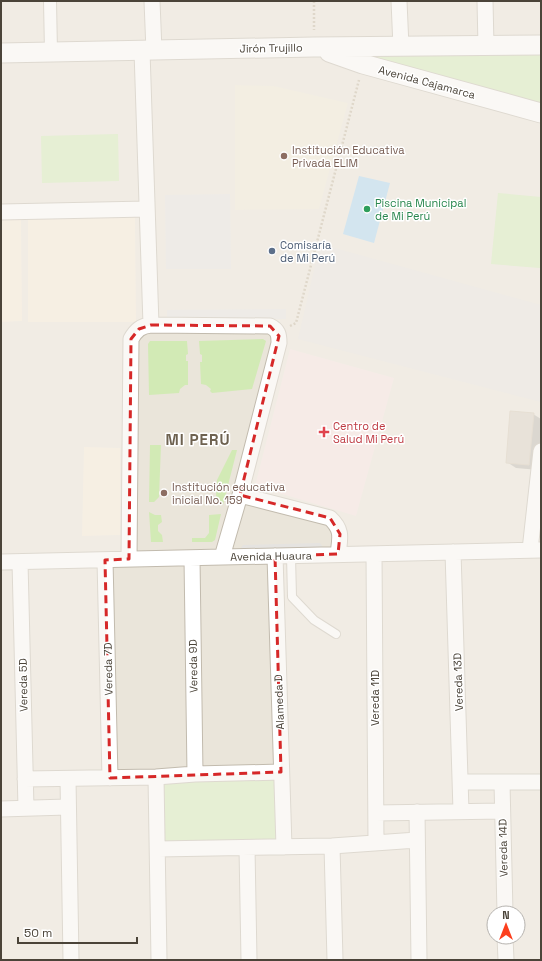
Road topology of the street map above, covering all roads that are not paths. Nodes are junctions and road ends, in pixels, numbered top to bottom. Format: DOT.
graph roads {
  1 [pos="50,1"];
  2 [pos="152,1"];
  3 [pos="399,1"];
  4 [pos="485,1"];
  5 [pos="541,45"];
  6 [pos="486,46"];
  7 [pos="314,47"];
  8 [pos="401,47"];
  9 [pos="148,51"];
  10 [pos="50,52"];
  11 [pos="1,53"];
  12 [pos="541,113"];
  13 [pos="147,209"];
  14 [pos="1,212"];
  15 [pos="151,325"];
  16 [pos="541,451"];
  17 [pos="240,495"];
  18 [pos="535,550"];
  19 [pos="453,552"];
  20 [pos="338,554"];
  21 [pos="374,554"];
  22 [pos="275,556"];
  23 [pos="291,556"];
  24 [pos="222,557"];
  25 [pos="192,558"];
  26 [pos="129,559"];
  27 [pos="105,560"];
  28 [pos="1,562"];
  29 [pos="20,562"];
  30 [pos="336,634"];
  31 [pos="281,772"];
  32 [pos="195,774"];
  33 [pos="156,777"];
  34 [pos="110,778"];
  35 [pos="25,779"];
  36 [pos="68,779"];
  37 [pos="461,782"];
  38 [pos="541,782"];
  39 [pos="502,783"];
  40 [pos="67,807"];
  41 [pos="26,808"];
  42 [pos="1,809"];
  43 [pos="461,811"];
  44 [pos="502,811"];
  45 [pos="417,812"];
  46 [pos="376,813"];
  47 [pos="417,840"];
  48 [pos="376,843"];
  49 [pos="332,846"];
  50 [pos="247,848"];
  51 [pos="284,848"];
  52 [pos="158,849"];
  53 [pos="505,905"];
  54 [pos="505,945"];
  55 [pos="71,960"];
  56 [pos="159,960"];
  57 [pos="249,960"];
  58 [pos="335,960"];
  59 [pos="419,960"];
  60 [pos="506,960"];
  1 -- 10 [label="street"];
  2 -- 9 [label="street"];
  3 -- 8 [label="street"];
  4 -- 6 [label="street"];
  5 -- 6 [label="street, Jirón Trujillo"];
  6 -- 8 [label="street, Jirón Trujillo"];
  7 -- 8 [label="street, Jirón Trujillo"];
  7 -- 9 [label="street, Jirón Trujillo"];
  7 -- 12 [label="street, Avenida Cajamarca"];
  9 -- 10 [label="street, Jirón Trujillo"];
  9 -- 13 [label="street"];
  10 -- 11 [label="street, Jirón Trujillo"];
  13 -- 14 [label="street"];
  13 -- 15 [label="street"];
  15 -- 17 [label="street"];
  15 -- 26 [label="street"];
  16 -- 18 [label="street"];
  17 -- 20 [label="street"];
  17 -- 24 [label="street"];
  18 -- 19 [label="street, Avenida Huaura"];
  19 -- 21 [label="street, Avenida Huaura"];
  19 -- 37 [label="street, Vereda 13D"];
  20 -- 21 [label="street, Avenida Huaura"];
  20 -- 23 [label="street, Avenida Huaura"];
  21 -- 46 [label="street, Vereda 11D"];
  22 -- 23 [label="street, Avenida Huaura"];
  22 -- 24 [label="street, Avenida Huaura"];
  22 -- 31 [label="street, Alameda D"];
  23 -- 30 [label="lane"];
  24 -- 25 [label="street, Avenida Huaura"];
  25 -- 26 [label="street, Avenida Huaura"];
  25 -- 32 [label="street, Vereda 9D"];
  26 -- 27 [label="street, Avenida Huaura"];
  27 -- 29 [label="street, Avenida Huaura"];
  27 -- 34 [label="street, Vereda 7D"];
  28 -- 29 [label="street, Avenida Huaura"];
  29 -- 35 [label="street, Vereda 5D"];
  31 -- 32 [label="street"];
  31 -- 51 [label="street, Alameda D"];
  32 -- 33 [label="street"];
  33 -- 34 [label="street"];
  33 -- 52 [label="street"];
  34 -- 36 [label="street"];
  35 -- 36 [label="street"];
  35 -- 41 [label="street, Vereda 5D"];
  36 -- 40 [label="street"];
  37 -- 39 [label="street"];
  37 -- 43 [label="street, Vereda 13D"];
  38 -- 39 [label="street"];
  39 -- 44 [label="street, Vereda 14D"];
  40 -- 41 [label="street"];
  40 -- 55 [label="street"];
  41 -- 42 [label="street"];
  43 -- 44 [label="street"];
  43 -- 45 [label="street"];
  44 -- 53 [label="street, Vereda 14D"];
  45 -- 46 [label="street"];
  45 -- 47 [label="street"];
  46 -- 48 [label="street, Vereda 11D"];
  47 -- 48 [label="street"];
  47 -- 59 [label="street"];
  48 -- 49 [label="street"];
  49 -- 51 [label="street"];
  49 -- 58 [label="street"];
  50 -- 51 [label="street"];
  50 -- 52 [label="street"];
  50 -- 57 [label="street"];
  52 -- 56 [label="street"];
  54 -- 60 [label="street"];
}
